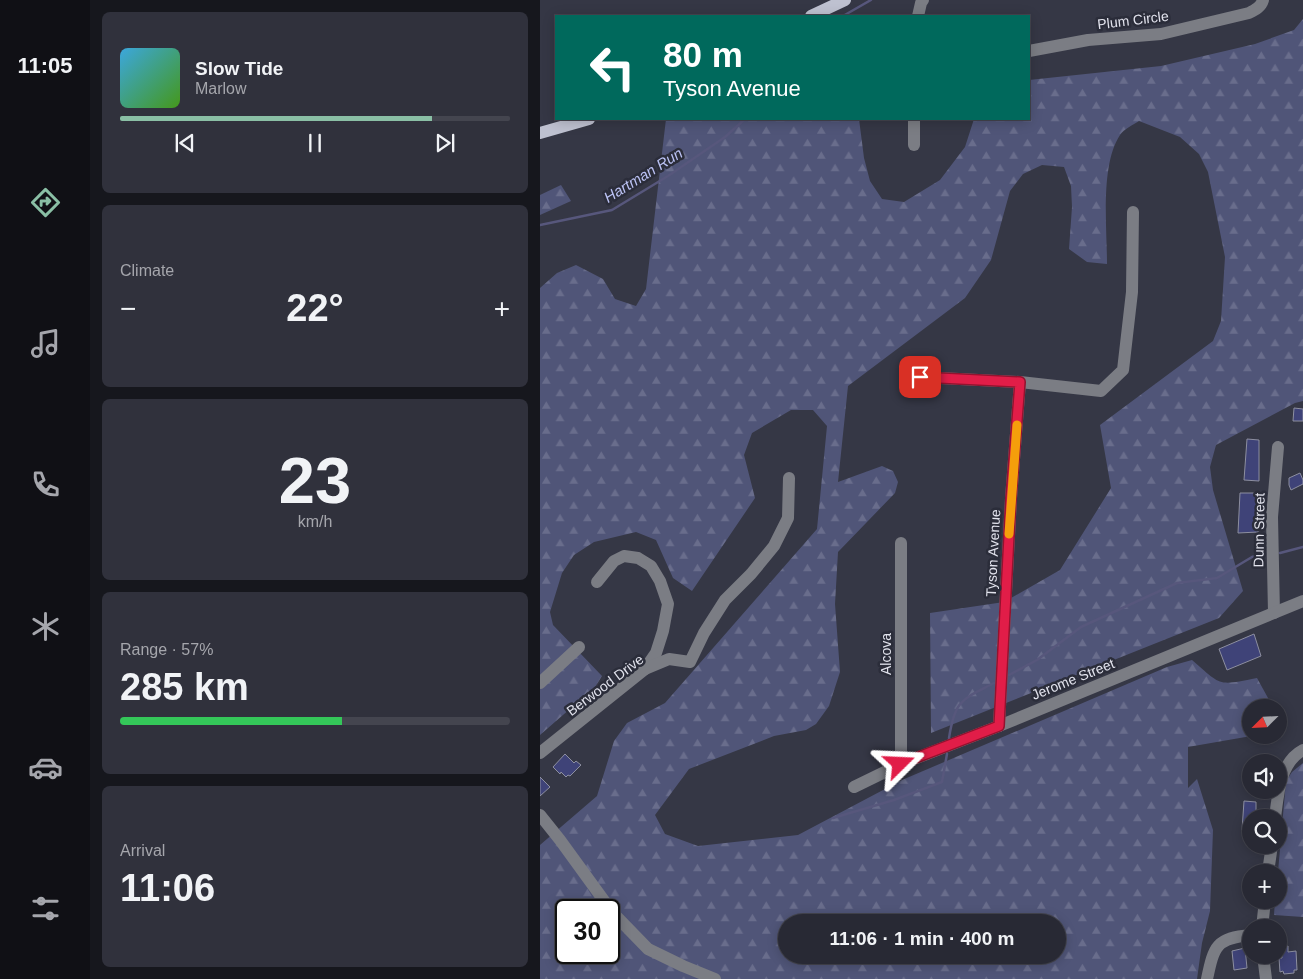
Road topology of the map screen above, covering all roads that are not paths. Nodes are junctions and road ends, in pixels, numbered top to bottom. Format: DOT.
graph roads {
  1 [pos="845,0"];
  2 [pos="1263,0"];
  3 [pos="922,2"];
  4 [pos="813,15"];
  5 [pos="918,15"];
  6 [pos="1030,51"];
  7 [pos="586,120"];
  8 [pos="914,120"];
  9 [pos="540,133"];
  10 [pos="914,145"];
  11 [pos="1133,212"];
  12 [pos="920,377"];
  13 [pos="1020,382"];
  14 [pos="1278,447"];
  15 [pos="789,478"];
  16 [pos="902,543"];
  17 [pos="597,582"];
  18 [pos="1303,601"];
  19 [pos="1274,614"];
  20 [pos="579,647"];
  21 [pos="645,669"];
  22 [pos="540,683"];
  23 [pos="999,726"];
  24 [pos="540,753"];
  25 [pos="1298,753"];
  26 [pos="900,764"];
  27 [pos="854,786"];
  28 [pos="1277,809"];
  29 [pos="540,815"];
  30 [pos="1242,936"];
  31 [pos="1264,964"];
  32 [pos="715,979"];
  33 [pos="1208,979"];
  34 [pos="1266,979"];
  1 -- 4 [label="main road"];
  2 -- 6 [label="street, Plum Circle"];
  3 -- 5 [label="street"];
  7 -- 9 [label="main road"];
  8 -- 10 [label="street"];
  11 -- 13 [label="street"];
  12 -- 13 [label="street"];
  13 -- 23 [label="street, Tyson Avenue"];
  14 -- 19 [label="street, Dunn Street"];
  15 -- 21 [label="street, Berwood Drive"];
  16 -- 26 [label="street, Alcova"];
  17 -- 21 [label="street"];
  18 -- 19 [label="street, Jerome Street"];
  19 -- 23 [label="street, Jerome Street"];
  20 -- 22 [label="street"];
  21 -- 24 [label="street, Berwood Drive"];
  23 -- 26 [label="street, Jerome Street"];
  25 -- 28 [label="street"];
  26 -- 27 [label="street, Jerome Street"];
  29 -- 32 [label="street"];
  30 -- 33 [label="street"];
  31 -- 34 [label="street"];
}
